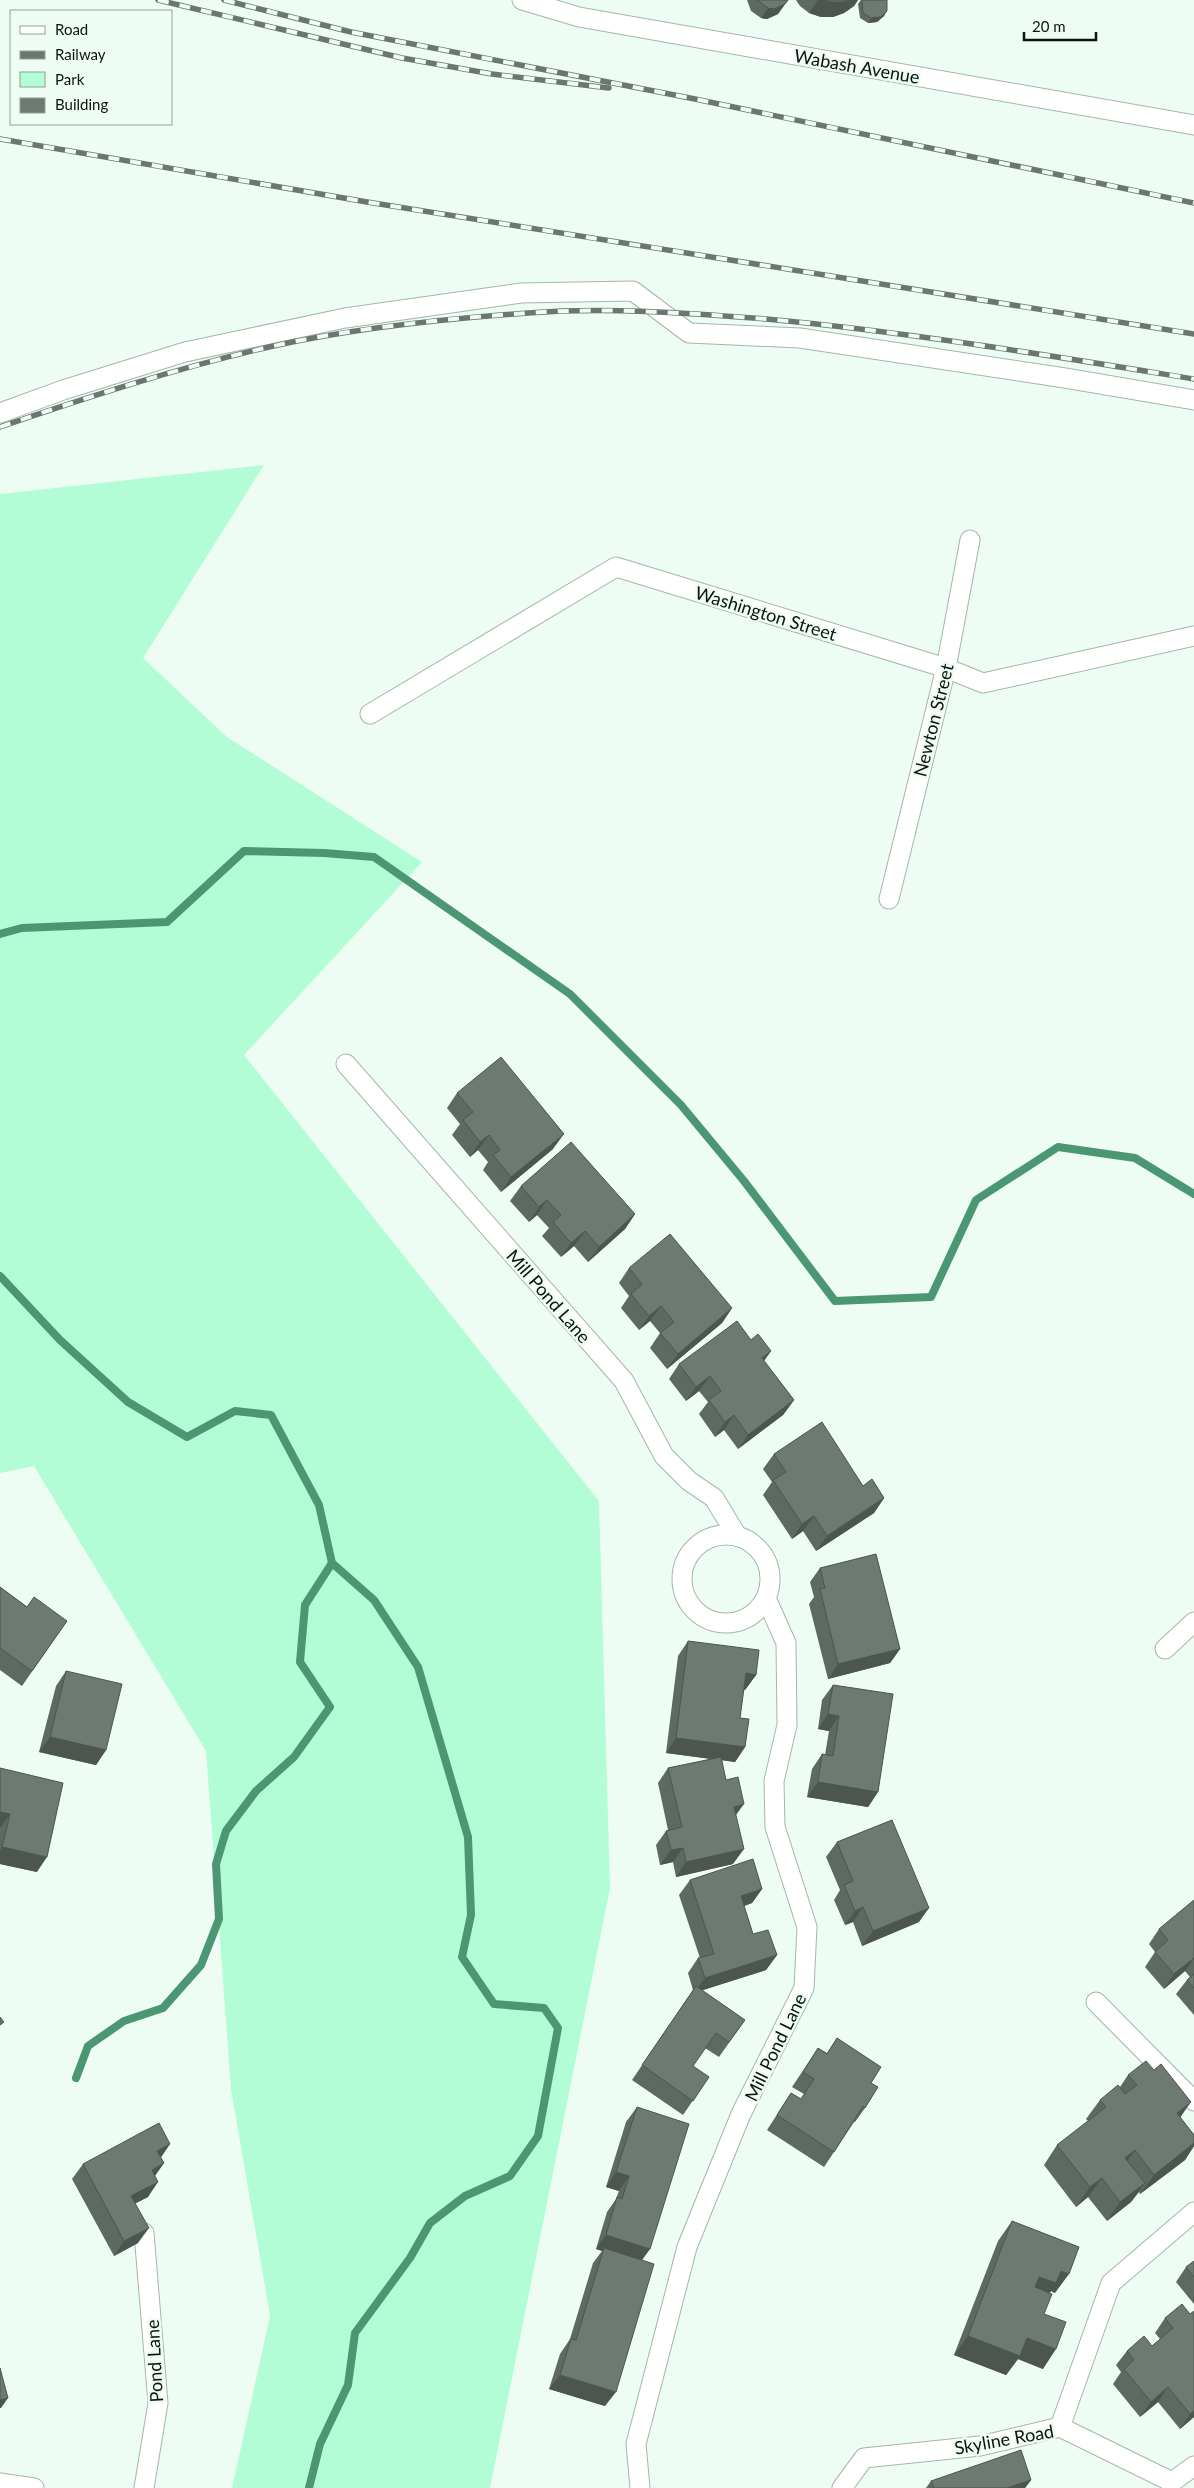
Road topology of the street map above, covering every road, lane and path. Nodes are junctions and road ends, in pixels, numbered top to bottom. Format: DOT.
graph roads {
  1 [pos="522,0"];
  2 [pos="1194,125"];
  3 [pos="1194,400"];
  4 [pos="0,413"];
  5 [pos="970,540"];
  6 [pos="1194,636"];
  7 [pos="946,668"];
  8 [pos="370,714"];
  9 [pos="889,899"];
  10 [pos="346,1064"];
  11 [pos="736,1536"];
  12 [pos="766,1598"];
  13 [pos="1194,1622"];
  14 [pos="1165,1649"];
  15 [pos="1096,2002"];
  16 [pos="1194,2101"];
  17 [pos="1194,2212"];
  18 [pos="144,2233"];
  19 [pos="1060,2427"];
  20 [pos="1194,2466"];
  21 [pos="0,2483"];
  22 [pos="34,2488"];
  23 [pos="144,2488"];
  24 [pos="640,2488"];
  25 [pos="842,2488"];
  1 -- 2 [label="street, Wabash Avenue"];
  3 -- 4 [label="street"];
  5 -- 7 [label="street, Newton Street"];
  6 -- 7 [label="street, Washington Street"];
  7 -- 8 [label="street, Washington Street"];
  7 -- 9 [label="street, Newton Street"];
  10 -- 11 [label="street, Mill Pond Lane"];
  11 -- 12 [label="street, Mill Pond Lane"];
  11 -- 12 [label="street"];
  12 -- 24 [label="street, Mill Pond Lane"];
  13 -- 14 [label="street"];
  15 -- 16 [label="street"];
  17 -- 19 [label="street"];
  18 -- 23 [label="street, Pond Lane"];
  19 -- 20 [label="street, Skyline Road"];
  19 -- 25 [label="street, Skyline Road"];
  21 -- 22 [label="street"];
}
